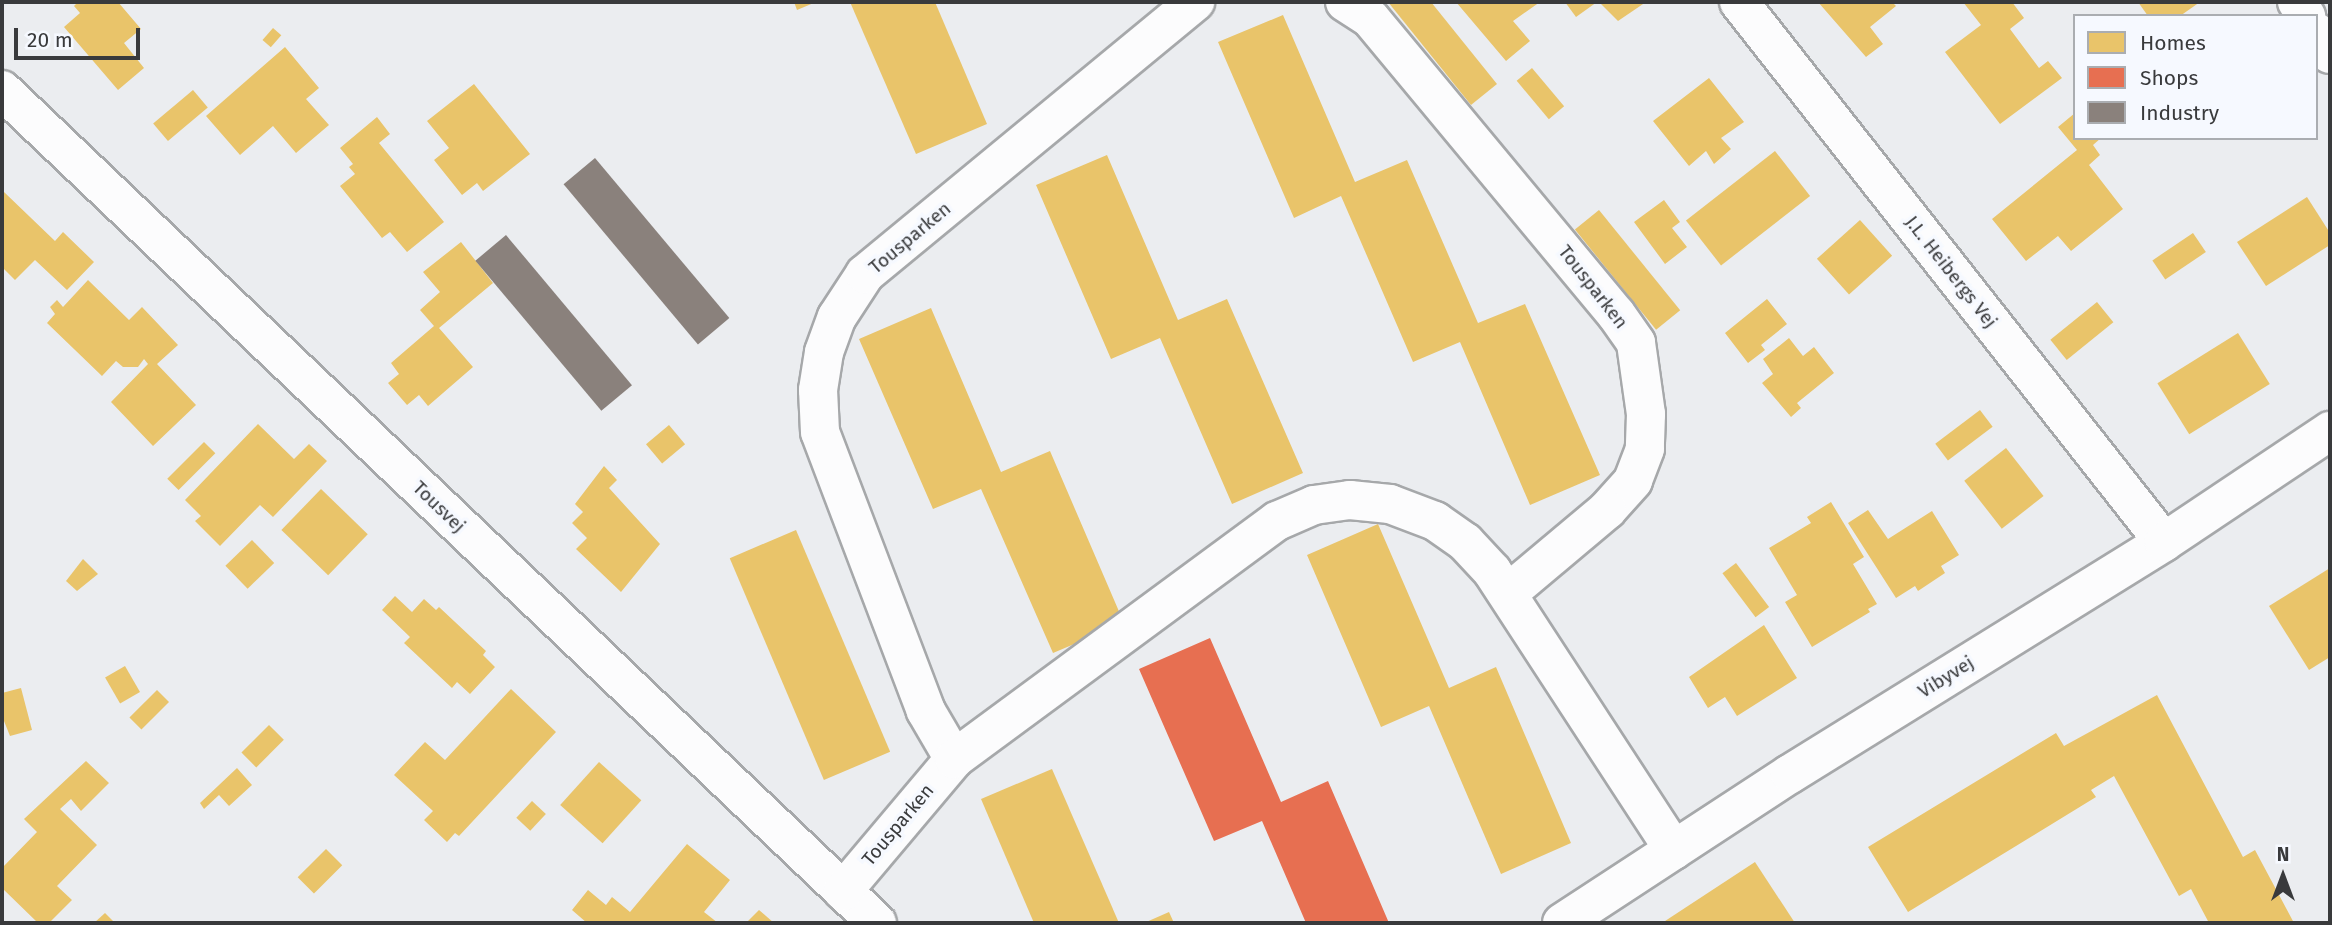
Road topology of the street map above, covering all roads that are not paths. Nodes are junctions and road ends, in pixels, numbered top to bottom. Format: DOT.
graph roads {
  1 [pos="1195,2"];
  2 [pos="1345,2"];
  3 [pos="1739,2"];
  4 [pos="2318,35"];
  5 [pos="2330,54"];
  6 [pos="2,90"];
  7 [pos="2330,431"];
  8 [pos="2164,542"];
  9 [pos="1508,593"];
  10 [pos="954,758"];
  11 [pos="1674,850"];
  12 [pos="843,891"];
  13 [pos="877,923"];
  14 [pos="1562,923"];
  1 -- 10 [label="street, Tousparken"];
  2 -- 9 [label="street, Tousparken"];
  3 -- 8 [label="street, J.L. Heibergs Vej"];
  4 -- 5 [label="street"];
  6 -- 12 [label="street, Tousvej"];
  7 -- 8 [label="street, Vibyvej"];
  8 -- 11 [label="street, Vibyvej"];
  9 -- 10 [label="street, Tousparken"];
  9 -- 11 [label="street, Tousparken"];
  10 -- 12 [label="street, Tousparken"];
  11 -- 14 [label="street, Vibyvej"];
  12 -- 13 [label="street, Tousvej"];
}
